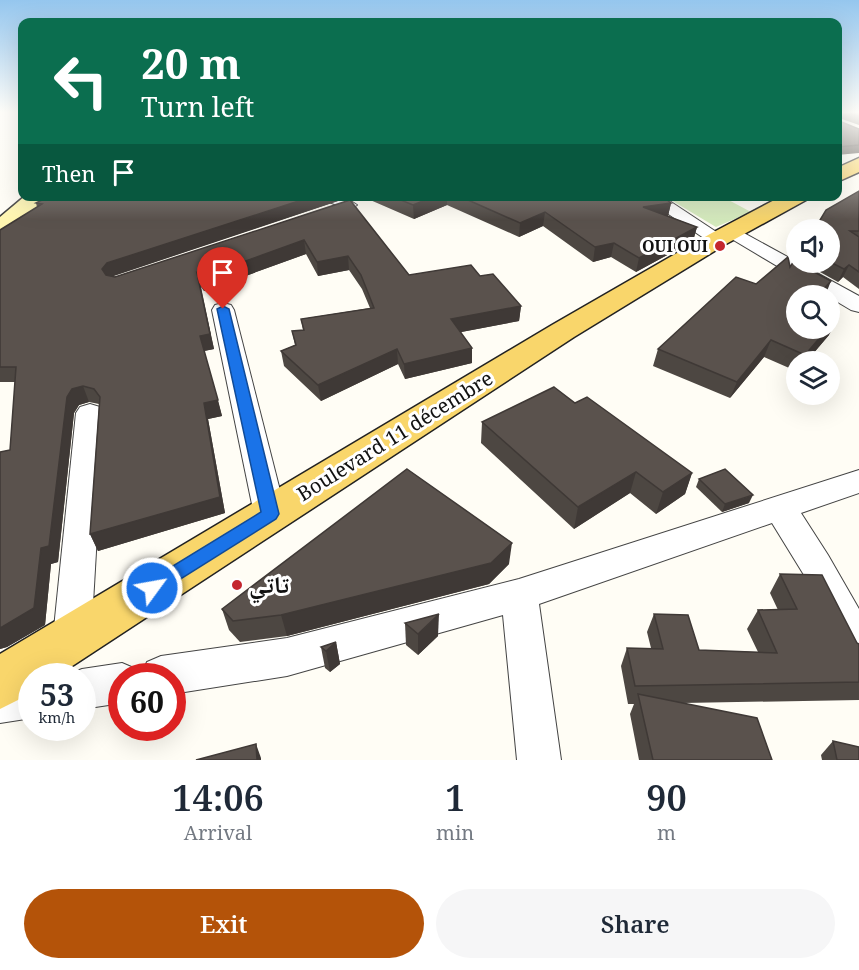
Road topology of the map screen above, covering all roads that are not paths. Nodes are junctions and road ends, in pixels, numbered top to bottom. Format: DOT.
graph roads {
  1 [pos="859,164"];
  2 [pos="842,173"];
  3 [pos="33,201"];
  4 [pos="660,201"];
  5 [pos="790,201"];
  6 [pos="0,228"];
  7 [pos="725,235"];
  8 [pos="859,305"];
  9 [pos="223,309"];
  10 [pos="90,412"];
  11 [pos="859,481"];
  12 [pos="780,508"];
  13 [pos="270,514"];
  14 [pos="519,595"];
  15 [pos="72,638"];
  16 [pos="859,647"];
  17 [pos="186,672"];
  18 [pos="0,683"];
  19 [pos="18,699"];
  20 [pos="0,702"];
  21 [pos="539,760"];
  1 -- 2 [label="main road"];
  3 -- 6 [label="street"];
  4 -- 7 [label="street"];
  5 -- 7 [label="main road, Boulevard 11 décembre"];
  7 -- 8 [label="street"];
  7 -- 13 [label="main road, Boulevard 11 décembre"];
  9 -- 13 [label="street"];
  10 -- 15 [label="street"];
  11 -- 12 [label="street"];
  12 -- 14 [label="street"];
  12 -- 16 [label="street"];
  13 -- 15 [label="main road, Boulevard 11 décembre"];
  14 -- 17 [label="street"];
  14 -- 21 [label="street"];
  15 -- 18 [label="main road, Boulevard 11 décembre"];
  19 -- 20 [label="street"];
}
